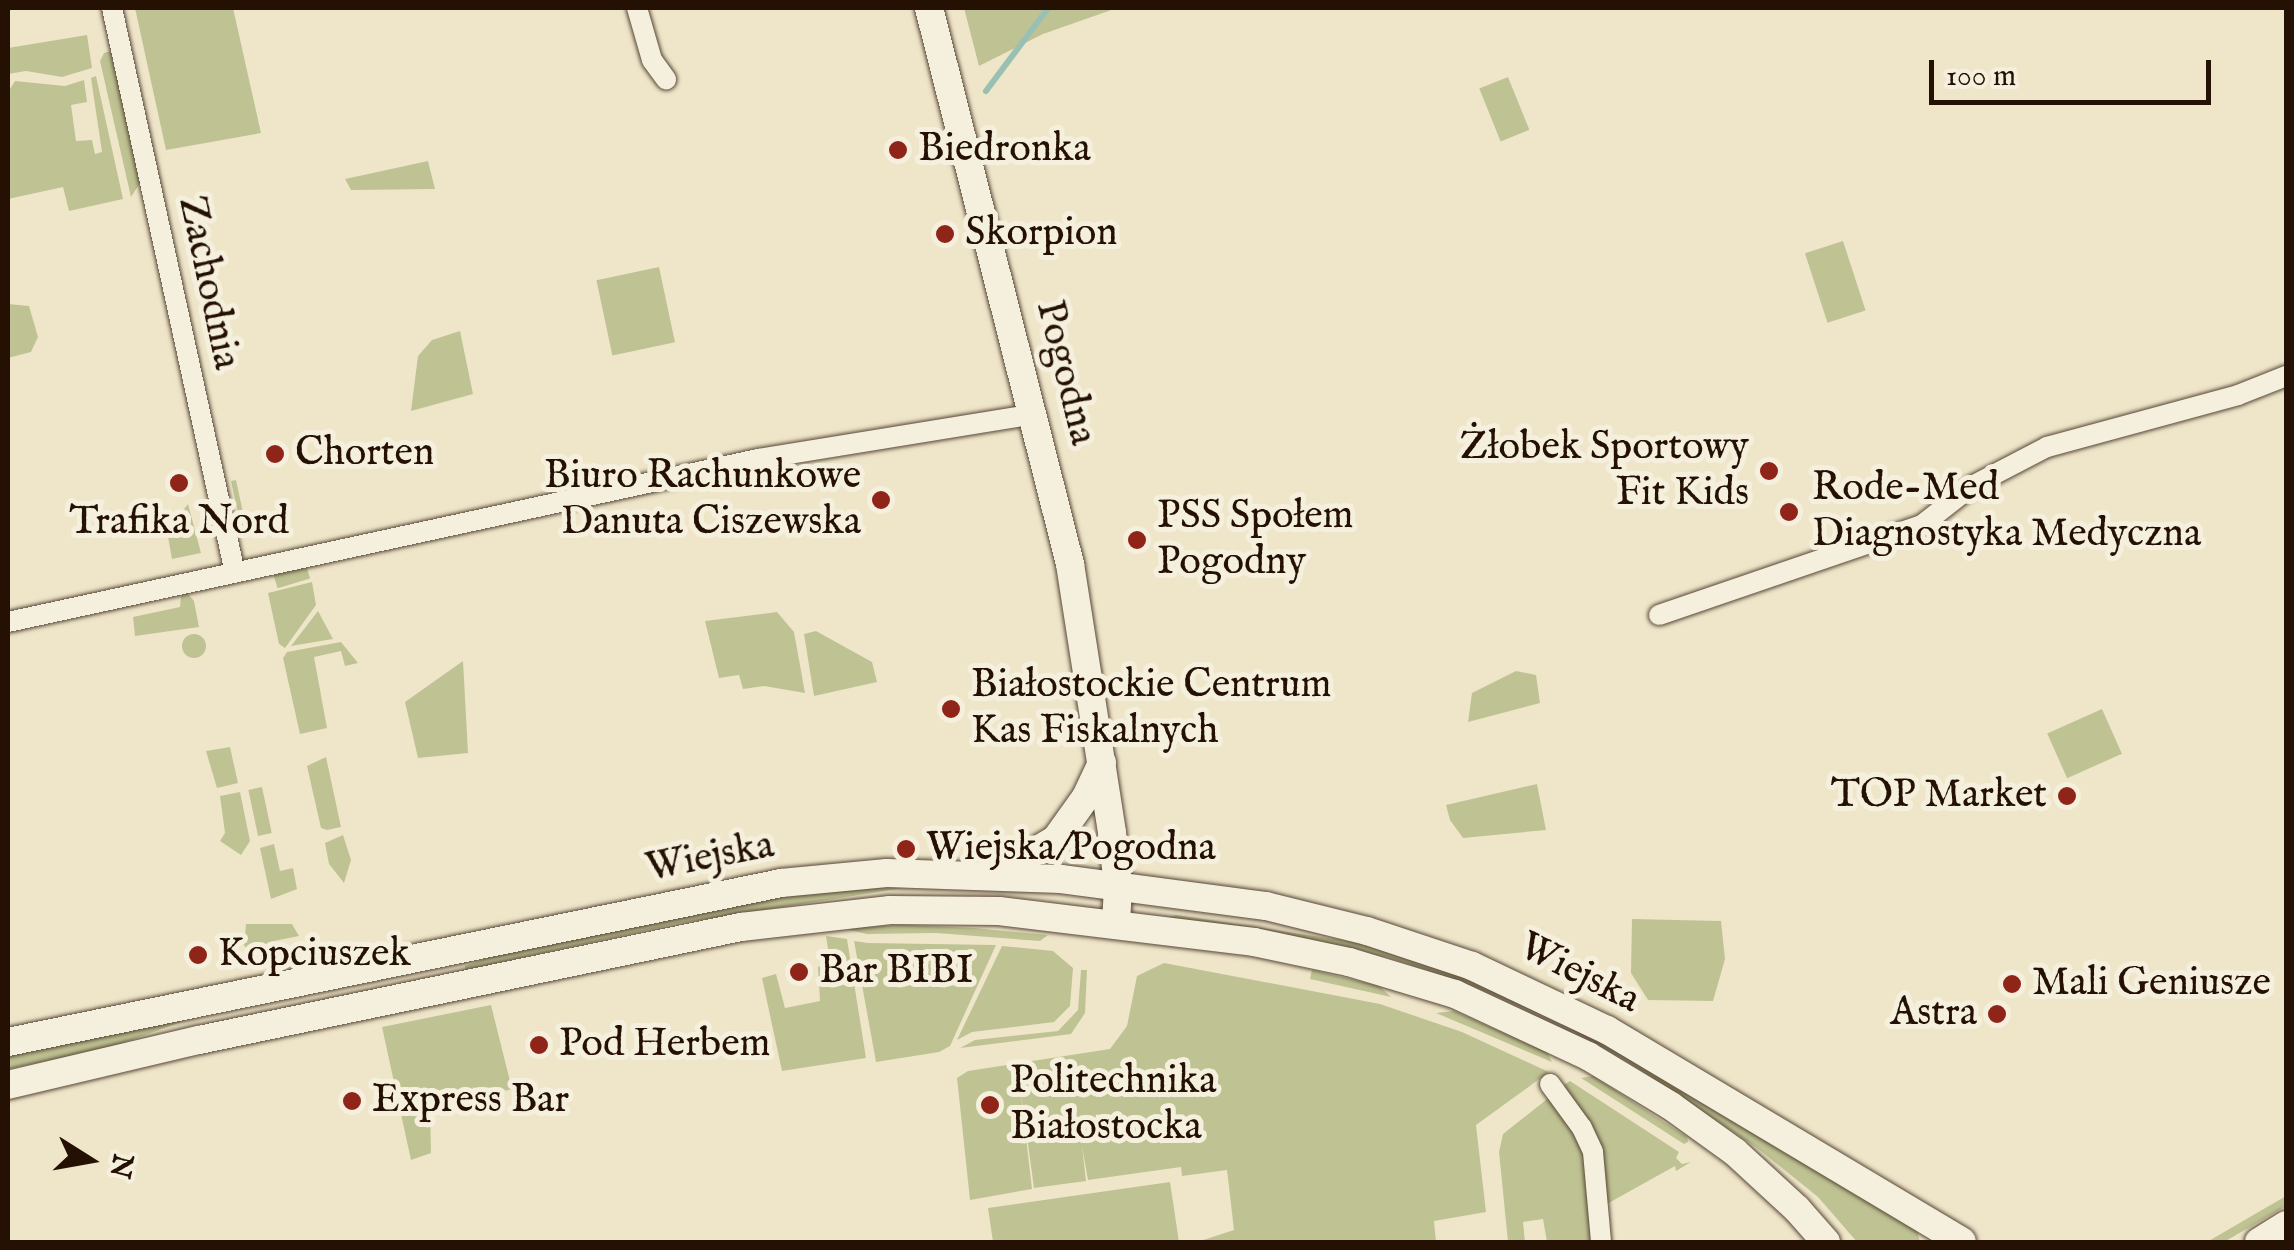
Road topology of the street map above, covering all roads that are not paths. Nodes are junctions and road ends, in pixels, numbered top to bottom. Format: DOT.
graph roads {
  1 [pos="112,8"];
  2 [pos="638,8"];
  3 [pos="929,8"];
  4 [pos="666,78"];
  5 [pos="2286,376"];
  6 [pos="1034,414"];
  7 [pos="235,573"];
  8 [pos="1659,615"];
  9 [pos="8,622"];
  10 [pos="1102,763"];
  11 [pos="998,873"];
  12 [pos="1118,886"];
  13 [pos="1116,926"];
  14 [pos="419,956"];
  15 [pos="322,974"];
  16 [pos="431,994"];
  17 [pos="331,1013"];
  18 [pos="8,1042"];
  19 [pos="1550,1084"];
  20 [pos="8,1085"];
  21 [pos="2286,1228"];
  22 [pos="1926,1230"];
  23 [pos="1601,1242"];
  24 [pos="1826,1242"];
  25 [pos="1962,1242"];
  26 [pos="2259,1242"];
  27 [pos="2279,1242"];
  1 -- 7 [label="street, Zachodnia"];
  2 -- 4 [label="street"];
  3 -- 6 [label="main road, Pogodna"];
  5 -- 8 [label="street"];
  6 -- 7 [label="street"];
  6 -- 10 [label="main road, Pogodna"];
  7 -- 9 [label="street"];
  10 -- 11 [label="main road"];
  10 -- 12 [label="main road, Pogodna"];
  11 -- 12 [label="main road, Wiejska"];
  11 -- 14 [label="main road, Wiejska"];
  12 -- 13 [label="main road"];
  12 -- 22 [label="main road, Wiejska"];
  13 -- 16 [label="main road, Wiejska"];
  13 -- 24 [label="main road, Wiejska"];
  14 -- 15 [label="main road, Wiejska"];
  14 -- 16 [label="main road"];
  15 -- 17 [label="main road"];
  15 -- 18 [label="main road, Wiejska"];
  16 -- 17 [label="main road, Wiejska"];
  17 -- 20 [label="main road, Wiejska"];
  19 -- 23 [label="street"];
  21 -- 26 [label="main road"];
  21 -- 27 [label="main road"];
  22 -- 25 [label="main road, Wiejska"];
}
